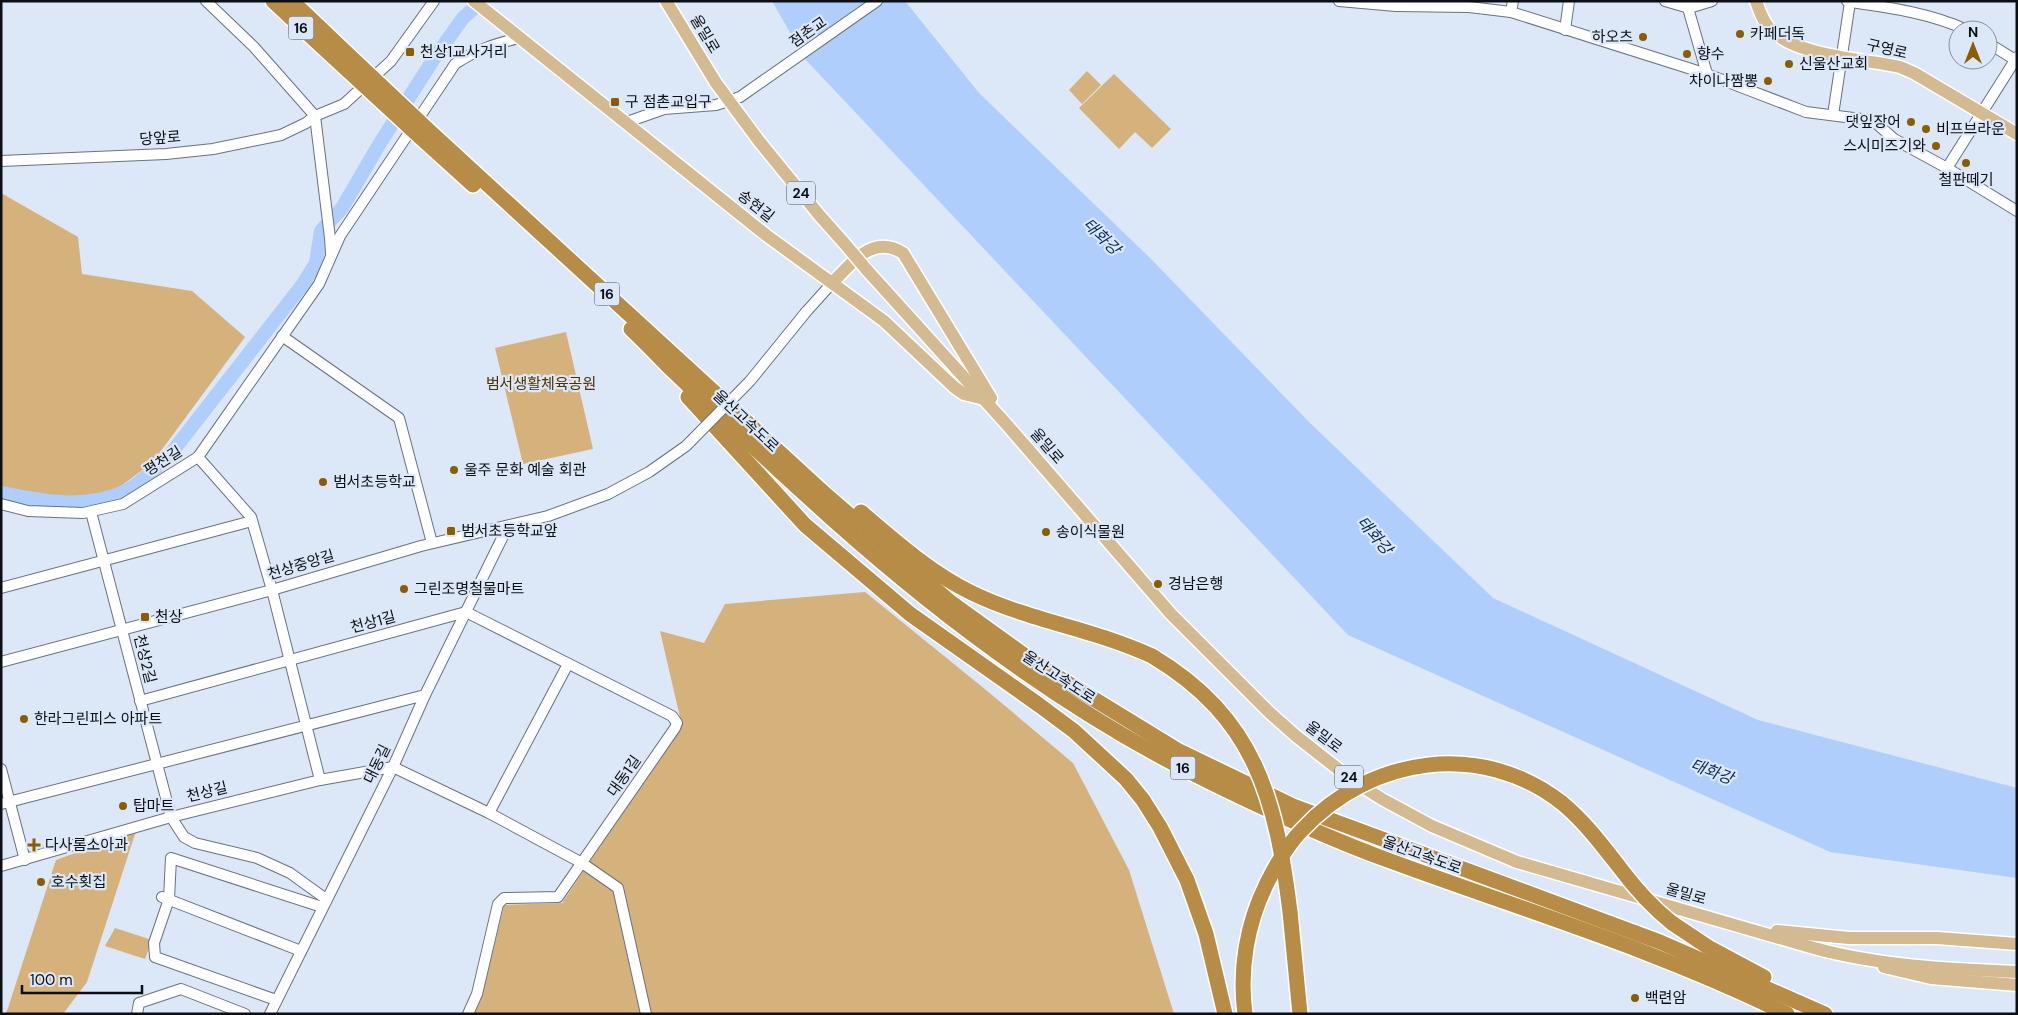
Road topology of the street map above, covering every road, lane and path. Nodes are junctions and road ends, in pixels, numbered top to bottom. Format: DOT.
graph roads {
  1 [pos="206,1"];
  2 [pos="273,1"];
  3 [pos="292,1"];
  4 [pos="434,1"];
  5 [pos="474,1"];
  6 [pos="660,1"];
  7 [pos="666,1"];
  8 [pos="675,1"];
  9 [pos="877,1"];
  10 [pos="1339,1"];
  11 [pos="1513,1"];
  12 [pos="1569,1"];
  13 [pos="1665,1"];
  14 [pos="1712,1"];
  15 [pos="1756,1"];
  16 [pos="1361,2"];
  17 [pos="1849,2"];
  18 [pos="1468,4"];
  19 [pos="1687,5"];
  20 [pos="1511,12"];
  21 [pos="1948,22"];
  22 [pos="1565,30"];
  23 [pos="519,38"];
  24 [pos="691,43"];
  25 [pos="1998,49"];
  26 [pos="334,50"];
  27 [pos="1842,56"];
  28 [pos="2016,60"];
  29 [pos="1707,74"];
  30 [pos="1981,112"];
  31 [pos="315,116"];
  32 [pos="1833,116"];
  33 [pos="627,122"];
  34 [pos="423,132"];
  35 [pos="2017,134"];
  36 [pos="1,161"];
  37 [pos="1947,168"];
  38 [pos="2017,210"];
  39 [pos="331,260"];
  40 [pos="833,282"];
  41 [pos="282,336"];
  42 [pos="670,368"];
  43 [pos="984,399"];
  44 [pos="1008,426"];
  45 [pos="198,458"];
  46 [pos="788,459"];
  47 [pos="1,504"];
  48 [pos="92,512"];
  49 [pos="252,521"];
  50 [pos="508,526"];
  51 [pos="432,543"];
  52 [pos="103,561"];
  53 [pos="1,588"];
  54 [pos="272,590"];
  55 [pos="466,612"];
  56 [pos="122,630"];
  57 [pos="289,660"];
  58 [pos="1,662"];
  59 [pos="568,664"];
  60 [pos="425,695"];
  61 [pos="140,701"];
  62 [pos="307,726"];
  63 [pos="156,765"];
  64 [pos="393,767"];
  65 [pos="1,769"];
  66 [pos="320,780"];
  67 [pos="6,803"];
  68 [pos="489,813"];
  69 [pos="170,817"];
  70 [pos="25,860"];
  71 [pos="582,862"];
  72 [pos="1,866"];
  73 [pos="165,898"];
  74 [pos="324,903"];
  75 [pos="1731,924"];
  76 [pos="2017,944"];
  77 [pos="301,951"];
  78 [pos="1856,958"];
  79 [pos="2017,972"];
  80 [pos="2017,985"];
  81 [pos="276,1000"];
  82 [pos="137,1014"];
  83 [pos="244,1014"];
  84 [pos="270,1014"];
  85 [pos="468,1014"];
  86 [pos="646,1014"];
  87 [pos="1225,1014"];
  88 [pos="1245,1014"];
  89 [pos="1300,1014"];
  90 [pos="1787,1014"];
  91 [pos="1827,1014"];
  1 -- 31 [label="street"];
  2 -- 26 [label="highway, 16"];
  3 -- 26 [label="highway, 16"];
  4 -- 31 [label="street, 당앞로"];
  5 -- 23 [label="main road"];
  6 -- 24 [label="main road"];
  7 -- 24 [label="main road, 울밀로 / 24"];
  8 -- 24 [label="main road"];
  9 -- 33 [label="street, 점촌교"];
  10 -- 16 [label="street"];
  11 -- 20 [label="street"];
  12 -- 22 [label="street"];
  13 -- 19 [label="street"];
  14 -- 19 [label="street"];
  15 -- 27 [label="main road, 구영로"];
  16 -- 18 [label="street"];
  17 -- 21 [label="street"];
  17 -- 27 [label="street"];
  18 -- 20 [label="street"];
  19 -- 29 [label="street"];
  20 -- 22 [label="street"];
  22 -- 29 [label="street"];
  23 -- 33 [label="main road"];
  23 -- 39 [label="street, 평천길"];
  24 -- 43 [label="main road, 울밀로 / 24, bridge"];
  25 -- 28 [label="street"];
  26 -- 34 [label="highway, 16, bridge"];
  27 -- 30 [label="main road, 구영로"];
  27 -- 32 [label="street"];
  28 -- 30 [label="street"];
  29 -- 32 [label="street"];
  30 -- 35 [label="main road, 구영로"];
  30 -- 37 [label="street"];
  31 -- 36 [label="street, 당앞로"];
  31 -- 39 [label="street, 평천길"];
  32 -- 37 [label="street"];
  33 -- 40 [label="main road, 송현길"];
  34 -- 42 [label="highway, 울산고속도로 / 16"];
  34 -- 46 [label="highway, 울산고속도로 / 16"];
  37 -- 38 [label="street"];
  39 -- 41 [label="street, 평천길"];
  40 -- 43 [label="main road, 송현길"];
  40 -- 44 [label="main road"];
  40 -- 50 [label="street, 천상중앙길, bridge"];
  41 -- 45 [label="street, 평천길"];
  41 -- 51 [label="street"];
  42 -- 87 [label="highway"];
  42 -- 90 [label="highway, 울산고속도로 / 16"];
  43 -- 44 [label="main road, 울밀로 / 24"];
  44 -- 75 [label="main road, 울밀로 / 24"];
  45 -- 48 [label="street, 평천길"];
  45 -- 49 [label="street"];
  46 -- 89 [label="highway, bridge"];
  46 -- 91 [label="highway, 울산고속도로 / 16"];
  47 -- 48 [label="street, 평천길"];
  48 -- 52 [label="street, 천상2길"];
  49 -- 52 [label="street"];
  49 -- 54 [label="street"];
  50 -- 51 [label="street, 천상중앙길"];
  50 -- 55 [label="street, 대동길"];
  51 -- 54 [label="street, 천상중앙길"];
  52 -- 53 [label="street"];
  52 -- 56 [label="street, 천상2길"];
  54 -- 56 [label="street, 천상중앙길"];
  54 -- 57 [label="street"];
  55 -- 57 [label="street, 천상1길"];
  55 -- 59 [label="street, 대동1길"];
  55 -- 60 [label="street, 대동길"];
  56 -- 58 [label="street, 천상중앙길"];
  56 -- 61 [label="street, 천상2길"];
  57 -- 61 [label="street, 천상1길"];
  57 -- 62 [label="street"];
  59 -- 68 [label="street"];
  59 -- 71 [label="street, 대동1길"];
  60 -- 62 [label="street"];
  60 -- 64 [label="street, 대동길"];
  61 -- 63 [label="street, 천상2길"];
  62 -- 63 [label="street"];
  62 -- 66 [label="street"];
  63 -- 67 [label="street"];
  63 -- 69 [label="street, 천상2길"];
  64 -- 66 [label="street, 천상길"];
  64 -- 68 [label="street"];
  64 -- 74 [label="street, 대동길"];
  65 -- 67 [label="street"];
  66 -- 69 [label="street, 천상길"];
  67 -- 70 [label="street"];
  68 -- 71 [label="street"];
  69 -- 70 [label="street, 천상길"];
  69 -- 74 [label="street"];
  70 -- 72 [label="street, 천상길"];
  71 -- 85 [label="street, 대동1길"];
  71 -- 86 [label="street"];
  73 -- 74 [label="street"];
  73 -- 77 [label="street"];
  73 -- 81 [label="street"];
  74 -- 77 [label="street, 대동길"];
  75 -- 76 [label="main road"];
  75 -- 78 [label="main road, 울밀로 / 24"];
  77 -- 81 [label="street, 대동길"];
  78 -- 79 [label="main road, 울밀로 / 24"];
  78 -- 80 [label="main road"];
  81 -- 84 [label="street, 대동길"];
  82 -- 83 [label="street"];
  88 -- 91 [label="highway, bridge"];
}
